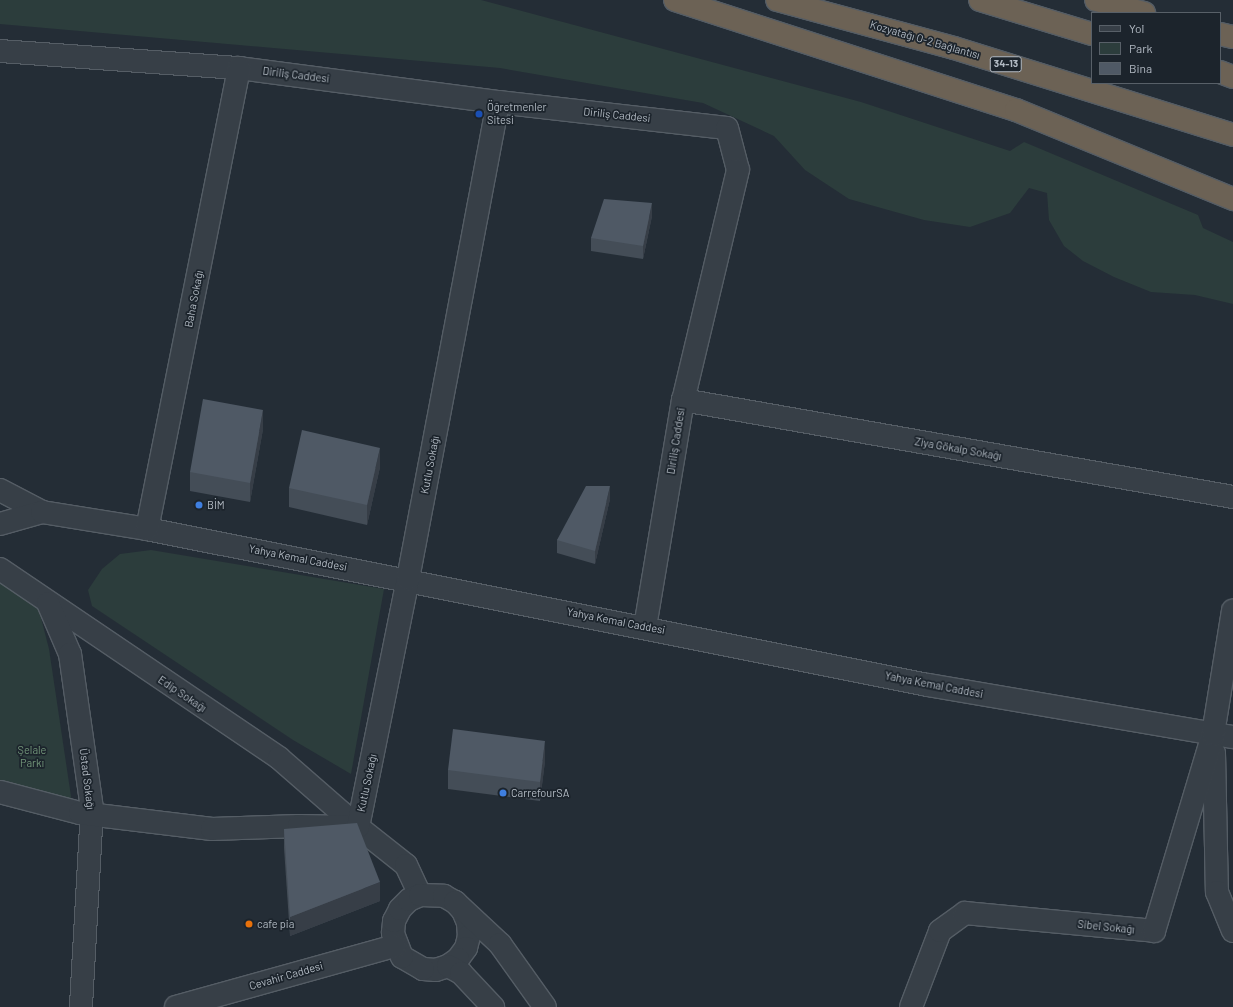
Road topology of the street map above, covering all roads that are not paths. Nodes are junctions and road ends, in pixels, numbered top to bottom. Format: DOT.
graph roads {
  1 [pos="675,0"];
  2 [pos="777,0"];
  3 [pos="980,0"];
  4 [pos="1096,0"];
  5 [pos="1140,12"];
  6 [pos="1091,34"];
  7 [pos="1221,34"];
  8 [pos="1233,37"];
  9 [pos="0,51"];
  10 [pos="239,68"];
  11 [pos="1221,72"];
  12 [pos="1233,77"];
  13 [pos="498,102"];
  14 [pos="1233,134"];
  15 [pos="1233,199"];
  16 [pos="683,400"];
  17 [pos="0,490"];
  18 [pos="1233,497"];
  19 [pos="42,512"];
  20 [pos="0,524"];
  21 [pos="147,529"];
  22 [pos="0,569"];
  23 [pos="408,579"];
  24 [pos="48,603"];
  25 [pos="1233,611"];
  26 [pos="645,627"];
  27 [pos="1223,735"];
  28 [pos="0,792"];
  29 [pos="92,815"];
  30 [pos="358,827"];
  31 [pos="420,895"];
  32 [pos="455,902"];
  33 [pos="1233,931"];
  34 [pos="395,946"];
  35 [pos="448,966"];
  36 [pos="81,1007"];
  37 [pos="176,1007"];
  38 [pos="493,1007"];
  39 [pos="545,1007"];
  40 [pos="911,1007"];
  1 -- 15 [label="highway"];
  2 -- 14 [label="highway, Kozyatağı O-2 Bağlantısı / 34-13"];
  3 -- 6 [label="highway"];
  4 -- 5 [label="highway"];
  7 -- 8 [label="highway"];
  9 -- 10 [label="street, Diriliş Caddesi"];
  10 -- 13 [label="street, Diriliş Caddesi"];
  10 -- 21 [label="street, Baha Sokağı"];
  11 -- 12 [label="highway"];
  13 -- 16 [label="street, Diriliş Caddesi"];
  13 -- 23 [label="street, Kutlu Sokağı"];
  16 -- 18 [label="street, Ziya Gökalp Sokağı"];
  16 -- 26 [label="street, Diriliş Caddesi"];
  17 -- 19 [label="street"];
  19 -- 20 [label="street, Yahya Kemal Caddesi"];
  19 -- 21 [label="street, Yahya Kemal Caddesi"];
  21 -- 23 [label="street, Yahya Kemal Caddesi"];
  22 -- 24 [label="street, Edip Sokağı"];
  23 -- 26 [label="street, Yahya Kemal Caddesi"];
  23 -- 30 [label="street, Kutlu Sokağı"];
  24 -- 29 [label="street, Üstad Sokağı"];
  24 -- 30 [label="street, Edip Sokağı"];
  25 -- 27 [label="street"];
  26 -- 27 [label="street, Yahya Kemal Caddesi"];
  27 -- 33 [label="street"];
  27 -- 40 [label="street, Sibel Sokağı"];
  28 -- 29 [label="street"];
  29 -- 30 [label="street"];
  29 -- 36 [label="street, Üstad Sokağı"];
  30 -- 31 [label="street, Edip Sokağı"];
  31 -- 32 [label="street"];
  31 -- 34 [label="street"];
  32 -- 35 [label="street"];
  32 -- 39 [label="street"];
  34 -- 35 [label="street"];
  34 -- 37 [label="street, Cevahir Caddesi"];
  35 -- 38 [label="street"];
}
